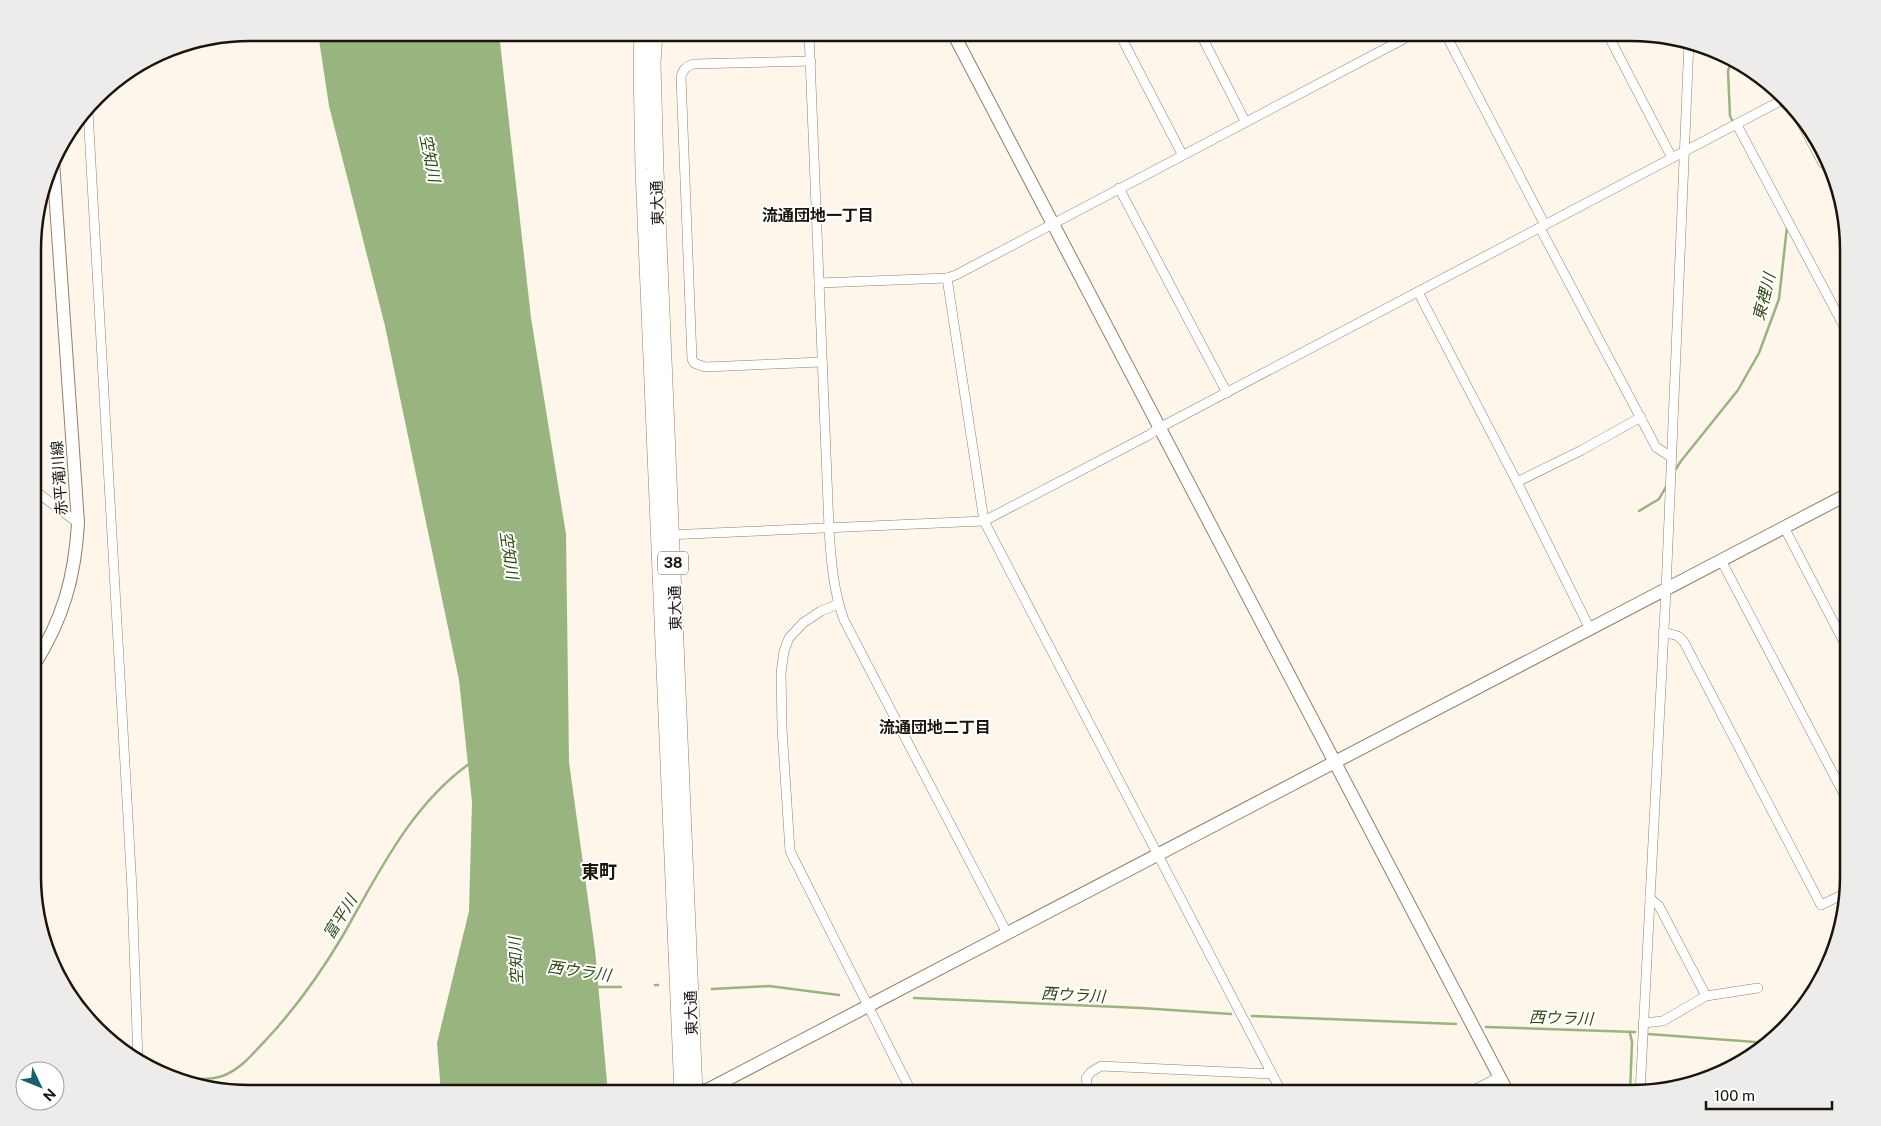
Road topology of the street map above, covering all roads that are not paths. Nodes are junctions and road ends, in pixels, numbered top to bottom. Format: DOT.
graph roads {
  1 [pos="642,41"];
  2 [pos="654,41"];
  3 [pos="809,41"];
  4 [pos="958,41"];
  5 [pos="1124,41"];
  6 [pos="1204,41"];
  7 [pos="1398,41"];
  8 [pos="1450,41"];
  9 [pos="1611,41"];
  10 [pos="1689,49"];
  11 [pos="810,62"];
  12 [pos="1779,102"];
  13 [pos="88,118"];
  14 [pos="1245,122"];
  15 [pos="1737,125"];
  16 [pos="1684,152"];
  17 [pos="1182,154"];
  18 [pos="1672,158"];
  19 [pos="54,177"];
  20 [pos="1119,188"];
  21 [pos="1052,223"];
  22 [pos="1543,226"];
  23 [pos="947,278"];
  24 [pos="819,283"];
  25 [pos="1418,292"];
  26 [pos="1838,314"];
  27 [pos="1840,318"];
  28 [pos="822,362"];
  29 [pos="1227,392"];
  30 [pos="1641,417"];
  31 [pos="1159,428"];
  32 [pos="1671,457"];
  33 [pos="1517,482"];
  34 [pos="41,495"];
  35 [pos="1840,498"];
  36 [pos="984,521"];
  37 [pos="78,523"];
  38 [pos="1784,527"];
  39 [pos="829,528"];
  40 [pos="665,535"];
  41 [pos="1721,560"];
  42 [pos="1666,590"];
  43 [pos="838,604"];
  44 [pos="1590,629"];
  45 [pos="1663,632"];
  46 [pos="1840,635"];
  47 [pos="41,652"];
  48 [pos="1334,763"];
  49 [pos="1840,787"];
  50 [pos="1158,855"];
  51 [pos="1838,897"];
  52 [pos="1650,898"];
  53 [pos="1007,933"];
  54 [pos="1758,988"];
  55 [pos="1706,996"];
  56 [pos="868,1006"];
  57 [pos="1643,1023"];
  58 [pos="138,1052"];
  59 [pos="1272,1074"];
  60 [pos="1499,1076"];
  61 [pos="1640,1084"];
  62 [pos="682,1085"];
  63 [pos="695,1085"];
  64 [pos="717,1085"];
  65 [pos="908,1085"];
  66 [pos="1087,1085"];
  67 [pos="1278,1085"];
  68 [pos="1483,1085"];
  69 [pos="1504,1085"];
  1 -- 40 [label="highway, 東大通 / 38"];
  2 -- 40 [label="highway, 東大通 / 38"];
  3 -- 11 [label="street"];
  4 -- 21 [label="street"];
  5 -- 17 [label="street"];
  6 -- 14 [label="street"];
  7 -- 14 [label="street"];
  8 -- 22 [label="street"];
  9 -- 18 [label="street"];
  10 -- 16 [label="street"];
  11 -- 24 [label="street"];
  11 -- 28 [label="street"];
  12 -- 15 [label="street"];
  13 -- 58 [label="street"];
  14 -- 17 [label="street"];
  15 -- 16 [label="street"];
  15 -- 26 [label="street"];
  16 -- 18 [label="street"];
  16 -- 32 [label="street"];
  17 -- 20 [label="street"];
  18 -- 22 [label="street"];
  19 -- 37 [label="street, 赤平滝川線"];
  20 -- 21 [label="street"];
  20 -- 29 [label="street"];
  21 -- 23 [label="street"];
  21 -- 31 [label="street"];
  22 -- 25 [label="street"];
  22 -- 30 [label="street"];
  23 -- 24 [label="street"];
  23 -- 36 [label="street"];
  24 -- 28 [label="street"];
  25 -- 29 [label="street"];
  25 -- 33 [label="street"];
  26 -- 27 [label="street"];
  28 -- 39 [label="street"];
  29 -- 31 [label="street"];
  30 -- 32 [label="street"];
  30 -- 33 [label="street"];
  31 -- 36 [label="street"];
  31 -- 48 [label="street"];
  32 -- 42 [label="street"];
  33 -- 44 [label="street"];
  34 -- 37 [label="street"];
  35 -- 38 [label="street"];
  36 -- 39 [label="street"];
  36 -- 50 [label="street"];
  37 -- 47 [label="street, 赤平滝川線"];
  38 -- 41 [label="street"];
  38 -- 46 [label="street"];
  39 -- 40 [label="street"];
  39 -- 43 [label="street"];
  40 -- 62 [label="highway, 東大通 / 38"];
  40 -- 63 [label="highway, 東大通 / 38"];
  41 -- 42 [label="street"];
  41 -- 49 [label="street"];
  42 -- 44 [label="street"];
  42 -- 45 [label="street"];
  43 -- 53 [label="street"];
  43 -- 56 [label="street"];
  44 -- 48 [label="street"];
  45 -- 51 [label="street"];
  45 -- 52 [label="street"];
  48 -- 50 [label="street"];
  48 -- 60 [label="street"];
  50 -- 53 [label="street"];
  50 -- 59 [label="street"];
  52 -- 55 [label="street"];
  52 -- 57 [label="street"];
  53 -- 56 [label="street"];
  54 -- 55 [label="street"];
  55 -- 57 [label="street"];
  56 -- 64 [label="street"];
  56 -- 65 [label="street"];
  57 -- 61 [label="street"];
  59 -- 66 [label="street"];
  59 -- 67 [label="street"];
  60 -- 68 [label="street"];
  60 -- 69 [label="street"];
}
